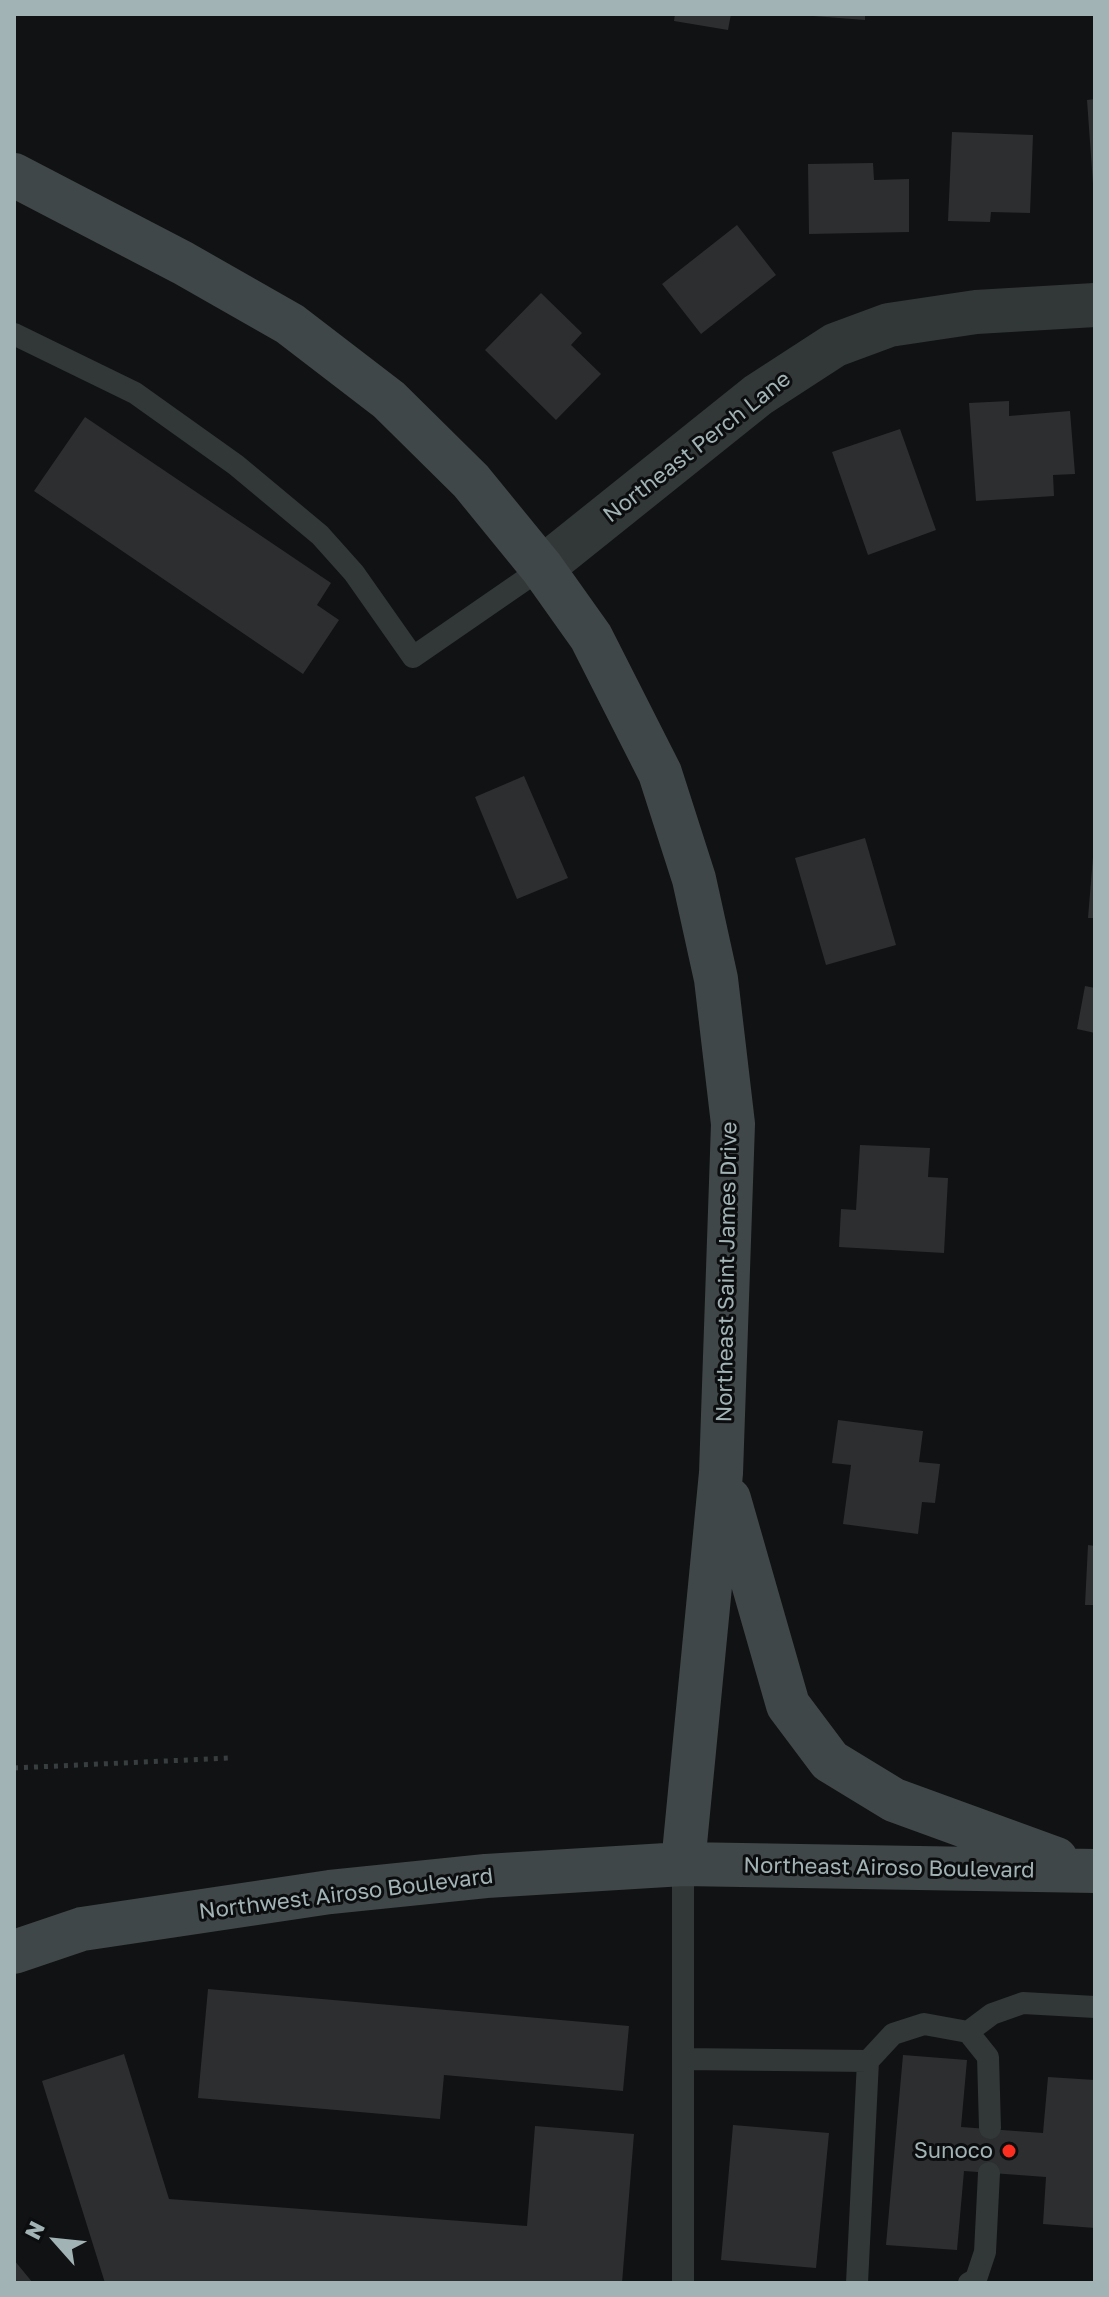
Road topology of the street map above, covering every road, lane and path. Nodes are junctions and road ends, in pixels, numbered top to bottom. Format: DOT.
graph roads {
  1 [pos="14,175"];
  2 [pos="1095,305"];
  3 [pos="14,334"];
  4 [pos="542,568"];
  5 [pos="721,1473"];
  6 [pos="230,1758"];
  7 [pos="14,1768"];
  8 [pos="683,1864"];
  9 [pos="1092,1871"];
  10 [pos="14,1952"];
  11 [pos="1095,2007"];
  12 [pos="968,2032"];
  13 [pos="684,2059"];
  14 [pos="868,2061"];
  15 [pos="990,2128"];
  16 [pos="989,2173"];
  17 [pos="977,2282"];
  18 [pos="683,2283"];
  19 [pos="857,2283"];
  1 -- 4 [label="main road, Northeast Saint James Drive"];
  2 -- 4 [label="street, Northeast Perch Lane"];
  3 -- 4 [label="lane"];
  4 -- 5 [label="main road, Northeast Saint James Drive"];
  5 -- 8 [label="main road, Northeast Saint James Drive"];
  5 -- 9 [label="main road"];
  6 -- 7 [label="path"];
  8 -- 9 [label="main road, Northeast Airoso Boulevard"];
  8 -- 10 [label="main road, Northwest Airoso Boulevard"];
  8 -- 13 [label="lane"];
  11 -- 12 [label="lane"];
  12 -- 14 [label="lane"];
  12 -- 15 [label="lane"];
  13 -- 14 [label="lane"];
  13 -- 18 [label="lane"];
  14 -- 19 [label="lane"];
  16 -- 17 [label="lane"];
}
